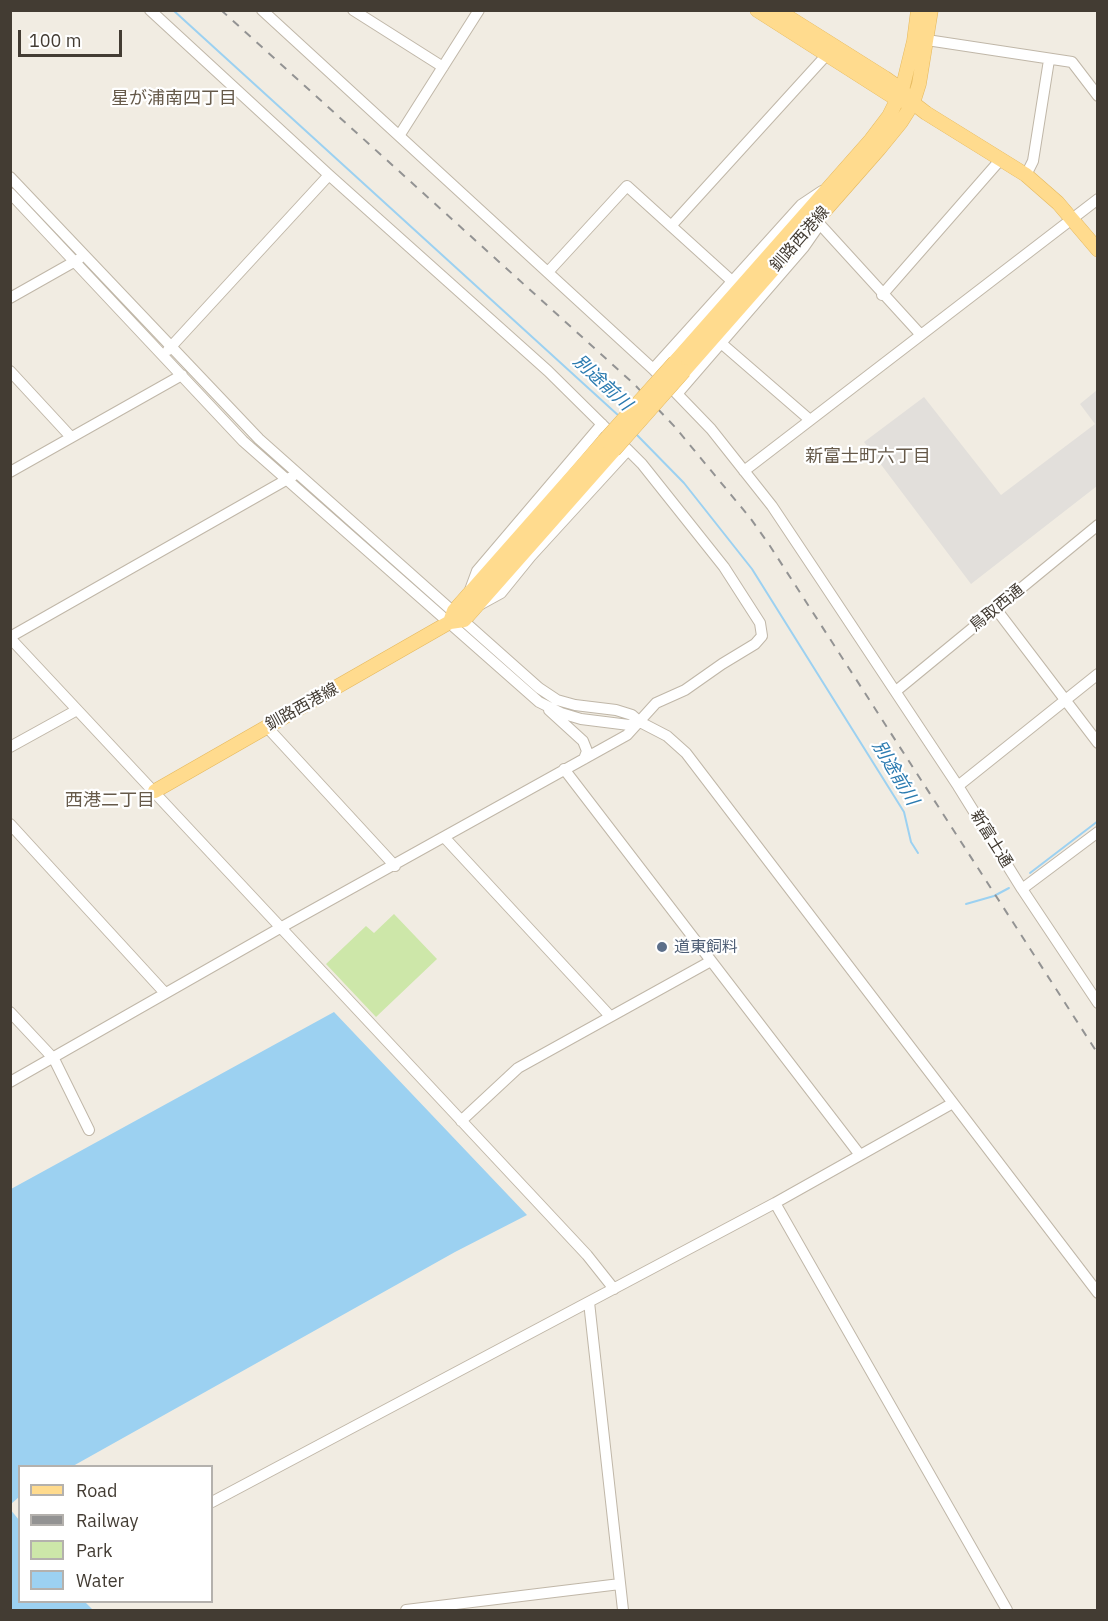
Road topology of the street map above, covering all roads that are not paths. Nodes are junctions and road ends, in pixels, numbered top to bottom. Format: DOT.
graph roads {
  1 [pos="150,10"];
  2 [pos="261,10"];
  3 [pos="280,10"];
  4 [pos="352,10"];
  5 [pos="479,10"];
  6 [pos="757,10"];
  7 [pos="777,10"];
  8 [pos="918,10"];
  9 [pos="931,10"];
  10 [pos="273,21"];
  11 [pos="927,40"];
  12 [pos="831,51"];
  13 [pos="1049,60"];
  14 [pos="443,67"];
  15 [pos="900,95"];
  16 [pos="1098,96"];
  17 [pos="913,103"];
  18 [pos="399,136"];
  19 [pos="1001,159"];
  20 [pos="328,175"];
  21 [pos="1026,175"];
  22 [pos="10,177"];
  23 [pos="830,185"];
  24 [pos="10,193"];
  25 [pos="1098,199"];
  26 [pos="814,218"];
  27 [pos="1072,218"];
  28 [pos="671,226"];
  29 [pos="1098,250"];
  30 [pos="80,258"];
  31 [pos="548,272"];
  32 [pos="733,282"];
  33 [pos="882,295"];
  34 [pos="10,298"];
  35 [pos="921,335"];
  36 [pos="721,343"];
  37 [pos="172,347"];
  38 [pos="162,354"];
  39 [pos="653,369"];
  40 [pos="10,370"];
  41 [pos="182,375"];
  42 [pos="677,394"];
  43 [pos="810,420"];
  44 [pos="602,424"];
  45 [pos="71,437"];
  46 [pos="615,447"];
  47 [pos="744,471"];
  48 [pos="10,472"];
  49 [pos="298,473"];
  50 [pos="288,479"];
  51 [pos="1097,528"];
  52 [pos="471,602"];
  53 [pos="996,609"];
  54 [pos="456,618"];
  55 [pos="10,638"];
  56 [pos="1098,674"];
  57 [pos="896,691"];
  58 [pos="1065,700"];
  59 [pos="546,706"];
  60 [pos="77,710"];
  61 [pos="640,722"];
  62 [pos="266,726"];
  63 [pos="1098,743"];
  64 [pos="10,747"];
  65 [pos="584,759"];
  66 [pos="564,769"];
  67 [pos="958,786"];
  68 [pos="155,791"];
  69 [pos="10,824"];
  70 [pos="1098,832"];
  71 [pos="444,837"];
  72 [pos="395,866"];
  73 [pos="1022,889"];
  74 [pos="280,928"];
  75 [pos="711,961"];
  76 [pos="165,993"];
  77 [pos="1098,1003"];
  78 [pos="10,1012"];
  79 [pos="610,1016"];
  80 [pos="54,1059"];
  81 [pos="10,1082"];
  82 [pos="953,1103"];
  83 [pos="461,1121"];
  84 [pos="90,1130"];
  85 [pos="860,1155"];
  86 [pos="775,1203"];
  87 [pos="614,1289"];
  88 [pos="1098,1293"];
  89 [pos="589,1302"];
  90 [pos="213,1501"];
  91 [pos="620,1584"];
  92 [pos="406,1611"];
  93 [pos="623,1611"];
  94 [pos="1007,1611"];
  1 -- 20 [label="street"];
  2 -- 10 [label="street, 新富士通"];
  3 -- 10 [label="street"];
  4 -- 14 [label="street"];
  5 -- 14 [label="street"];
  6 -- 12 [label="main road"];
  7 -- 12 [label="main road"];
  8 -- 15 [label="main road, 釧路西港線"];
  9 -- 11 [label="main road"];
  10 -- 18 [label="street, 新富士通"];
  11 -- 13 [label="street"];
  11 -- 17 [label="main road"];
  12 -- 15 [label="main road"];
  12 -- 28 [label="street"];
  13 -- 16 [label="street"];
  13 -- 21 [label="street"];
  14 -- 18 [label="street"];
  15 -- 17 [label="main road"];
  15 -- 23 [label="main road, 釧路西港線"];
  17 -- 19 [label="main road"];
  17 -- 26 [label="main road, 釧路西港線"];
  18 -- 31 [label="street, 新富士通"];
  19 -- 21 [label="main road"];
  19 -- 33 [label="street"];
  20 -- 37 [label="street"];
  20 -- 44 [label="street"];
  21 -- 27 [label="main road"];
  22 -- 30 [label="street"];
  23 -- 26 [label="main road, 釧路西港線"];
  23 -- 32 [label="street"];
  24 -- 30 [label="street"];
  25 -- 27 [label="street"];
  26 -- 33 [label="street"];
  26 -- 36 [label="street"];
  26 -- 46 [label="main road, 釧路西港線, bridge"];
  27 -- 29 [label="main road"];
  27 -- 35 [label="street"];
  28 -- 31 [label="street"];
  28 -- 32 [label="street"];
  30 -- 34 [label="street"];
  30 -- 37 [label="street"];
  30 -- 38 [label="street"];
  31 -- 39 [label="street, 新富士通"];
  32 -- 39 [label="street"];
  33 -- 35 [label="street"];
  35 -- 43 [label="street"];
  36 -- 42 [label="street"];
  36 -- 43 [label="street"];
  37 -- 38 [label="street"];
  37 -- 49 [label="street"];
  38 -- 41 [label="street"];
  39 -- 42 [label="street, 新富士通"];
  40 -- 45 [label="street"];
  41 -- 45 [label="street"];
  41 -- 50 [label="street"];
  42 -- 47 [label="street, 新富士通"];
  43 -- 47 [label="street"];
  44 -- 46 [label="street"];
  44 -- 52 [label="street"];
  45 -- 48 [label="street"];
  46 -- 52 [label="main road, 釧路西港線"];
  46 -- 52 [label="street"];
  46 -- 61 [label="street"];
  47 -- 57 [label="street, 新富士通"];
  49 -- 50 [label="street"];
  49 -- 54 [label="street"];
  50 -- 54 [label="street"];
  50 -- 55 [label="street"];
  51 -- 53 [label="street, 鳥取西通"];
  52 -- 54 [label="main road, 釧路西港線"];
  53 -- 57 [label="street, 鳥取西通"];
  53 -- 58 [label="street"];
  54 -- 59 [label="street"];
  54 -- 61 [label="street"];
  54 -- 62 [label="main road, 釧路西港線"];
  55 -- 60 [label="street"];
  56 -- 58 [label="street"];
  57 -- 67 [label="street, 新富士通"];
  58 -- 63 [label="street"];
  58 -- 67 [label="street"];
  59 -- 61 [label="street"];
  59 -- 65 [label="street"];
  60 -- 64 [label="street"];
  60 -- 68 [label="street"];
  61 -- 65 [label="street"];
  61 -- 82 [label="street"];
  62 -- 68 [label="main road, 釧路西港線"];
  62 -- 72 [label="street"];
  65 -- 66 [label="street"];
  66 -- 71 [label="street"];
  66 -- 75 [label="street"];
  67 -- 73 [label="street, 新富士通"];
  68 -- 74 [label="street"];
  69 -- 76 [label="street"];
  70 -- 73 [label="street"];
  71 -- 72 [label="street"];
  71 -- 79 [label="street"];
  72 -- 74 [label="street"];
  73 -- 77 [label="street, 新富士通"];
  74 -- 76 [label="street"];
  74 -- 83 [label="street"];
  75 -- 79 [label="street"];
  75 -- 85 [label="street"];
  76 -- 80 [label="street"];
  78 -- 80 [label="street"];
  79 -- 83 [label="street"];
  80 -- 81 [label="street"];
  80 -- 84 [label="street"];
  82 -- 85 [label="street"];
  82 -- 88 [label="street"];
  83 -- 87 [label="street"];
  85 -- 86 [label="street"];
  86 -- 87 [label="street"];
  86 -- 94 [label="street"];
  87 -- 89 [label="street"];
  89 -- 90 [label="street"];
  89 -- 91 [label="street"];
  91 -- 92 [label="street"];
  91 -- 93 [label="street"];
}
